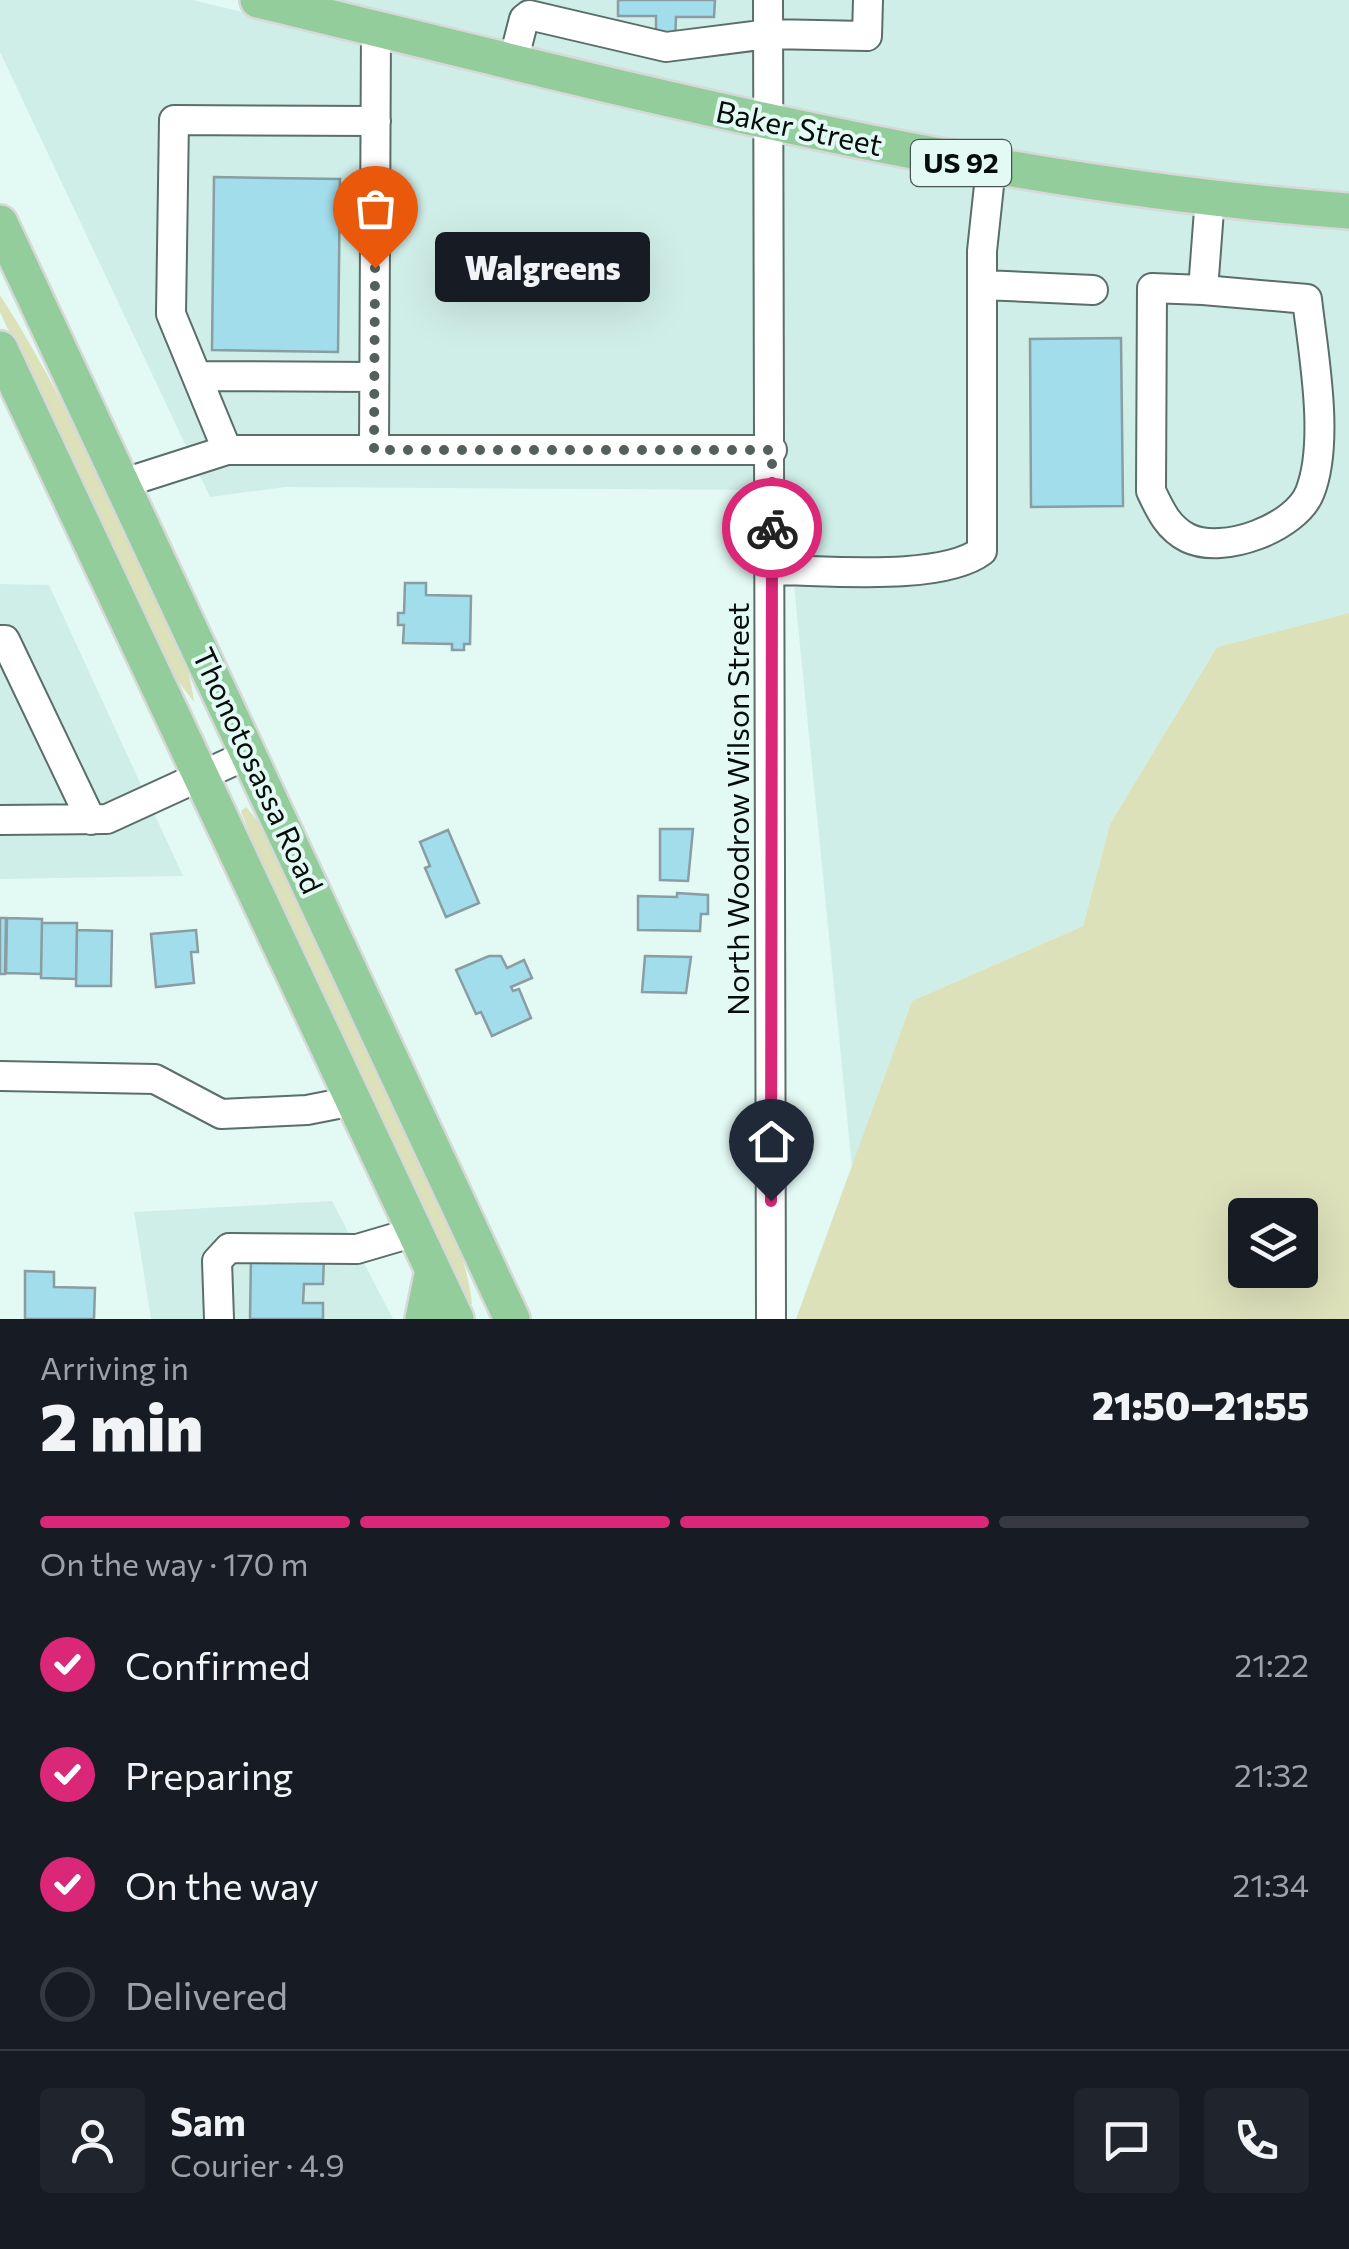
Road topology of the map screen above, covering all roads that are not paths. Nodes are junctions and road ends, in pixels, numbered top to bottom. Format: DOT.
graph roads {
  1 [pos="258,0"];
  2 [pos="586,0"];
  3 [pos="768,0"];
  4 [pos="868,0"];
  5 [pos="529,8"];
  6 [pos="376,28"];
  7 [pos="586,30"];
  8 [pos="768,34"];
  9 [pos="513,62"];
  10 [pos="376,121"];
  11 [pos="768,124"];
  12 [pos="991,167"];
  13 [pos="1210,197"];
  14 [pos="1349,210"];
  15 [pos="0,225"];
  16 [pos="983,285"];
  17 [pos="1092,290"];
  18 [pos="1203,290"];
  19 [pos="0,350"];
  20 [pos="197,376"];
  21 [pos="374,377"];
  22 [pos="8,391"];
  23 [pos="227,450"];
  24 [pos="374,450"];
  25 [pos="772,450"];
  26 [pos="124,483"];
  27 [pos="772,570"];
  28 [pos="0,640"];
  29 [pos="249,754"];
  30 [pos="200,776"];
  31 [pos="0,820"];
  32 [pos="91,820"];
  33 [pos="0,1076"];
  34 [pos="353,1102"];
  35 [pos="415,1232"];
  36 [pos="433,1270"];
  37 [pos="219,1319"];
  38 [pos="423,1319"];
  39 [pos="456,1319"];
  40 [pos="512,1319"];
  41 [pos="771,1319"];
  1 -- 6 [label="main road, Baker Street / US 92"];
  2 -- 7 [label="street"];
  3 -- 8 [label="street, North Woodrow Wilson Street"];
  4 -- 8 [label="street"];
  5 -- 7 [label="street"];
  5 -- 9 [label="street"];
  6 -- 9 [label="main road, Baker Street / US 92"];
  6 -- 10 [label="street"];
  7 -- 8 [label="street"];
  8 -- 11 [label="street, North Woodrow Wilson Street"];
  9 -- 11 [label="main road, Baker Street / US 92"];
  10 -- 20 [label="street"];
  10 -- 21 [label="street"];
  11 -- 12 [label="main road, Baker Street / US 92"];
  11 -- 25 [label="street, North Woodrow Wilson Street"];
  12 -- 13 [label="main road, Baker Street / US 92"];
  12 -- 16 [label="street"];
  13 -- 14 [label="main road, Baker Street / US 92"];
  13 -- 18 [label="street"];
  15 -- 26 [label="main road, Thonotosassa Road"];
  16 -- 17 [label="street"];
  16 -- 27 [label="street"];
  18 -- 18 [label="street"];
  19 -- 22 [label="main road, Thonotosassa Road"];
  20 -- 21 [label="street"];
  20 -- 23 [label="street"];
  21 -- 24 [label="street"];
  22 -- 30 [label="main road, Thonotosassa Road"];
  23 -- 24 [label="street"];
  23 -- 26 [label="street"];
  24 -- 25 [label="street"];
  25 -- 27 [label="street, North Woodrow Wilson Street"];
  26 -- 29 [label="main road, Thonotosassa Road"];
  27 -- 41 [label="street, North Woodrow Wilson Street"];
  28 -- 32 [label="street"];
  29 -- 30 [label="street"];
  29 -- 40 [label="main road, Thonotosassa Road"];
  30 -- 32 [label="street"];
  30 -- 34 [label="main road, Thonotosassa Road"];
  31 -- 32 [label="street"];
  33 -- 34 [label="street"];
  34 -- 35 [label="main road, Thonotosassa Road"];
  35 -- 36 [label="main road, Thonotosassa Road"];
  35 -- 37 [label="street"];
  36 -- 38 [label="main road"];
  36 -- 39 [label="main road, Thonotosassa Road"];
}
